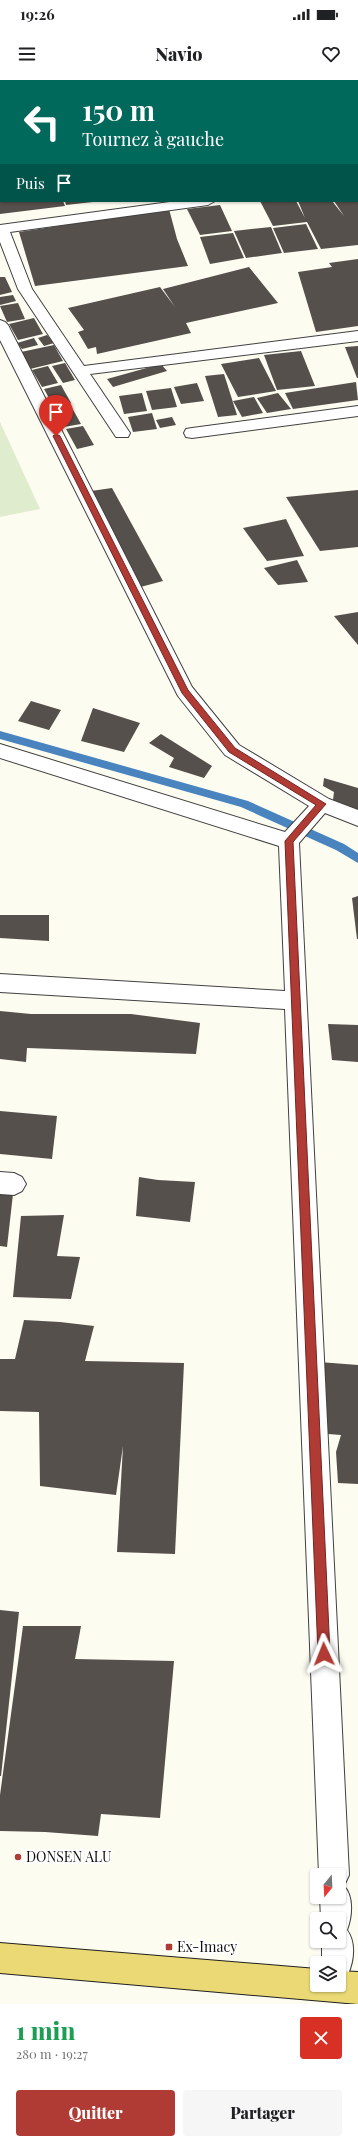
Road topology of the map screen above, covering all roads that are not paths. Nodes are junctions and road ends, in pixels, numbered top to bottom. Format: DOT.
graph roads {
  1 [pos="201,202"];
  2 [pos="0,324"];
  3 [pos="358,336"];
  4 [pos="80,371"];
  5 [pos="358,411"];
  6 [pos="122,433"];
  7 [pos="192,434"];
  8 [pos="0,751"];
  9 [pos="322,804"];
  10 [pos="358,818"];
  11 [pos="289,841"];
  12 [pos="0,983"];
  13 [pos="296,1001"];
  14 [pos="334,1868"];
  15 [pos="0,1958"];
  16 [pos="310,1979"];
  1 -- 4 [label="street"];
  2 -- 9 [label="street"];
  3 -- 4 [label="street"];
  4 -- 6 [label="street"];
  5 -- 7 [label="street"];
  8 -- 11 [label="street"];
  9 -- 10 [label="street"];
  9 -- 11 [label="street"];
  11 -- 13 [label="street"];
  12 -- 13 [label="street"];
  13 -- 14 [label="street"];
  15 -- 16 [label="main road"];
}
